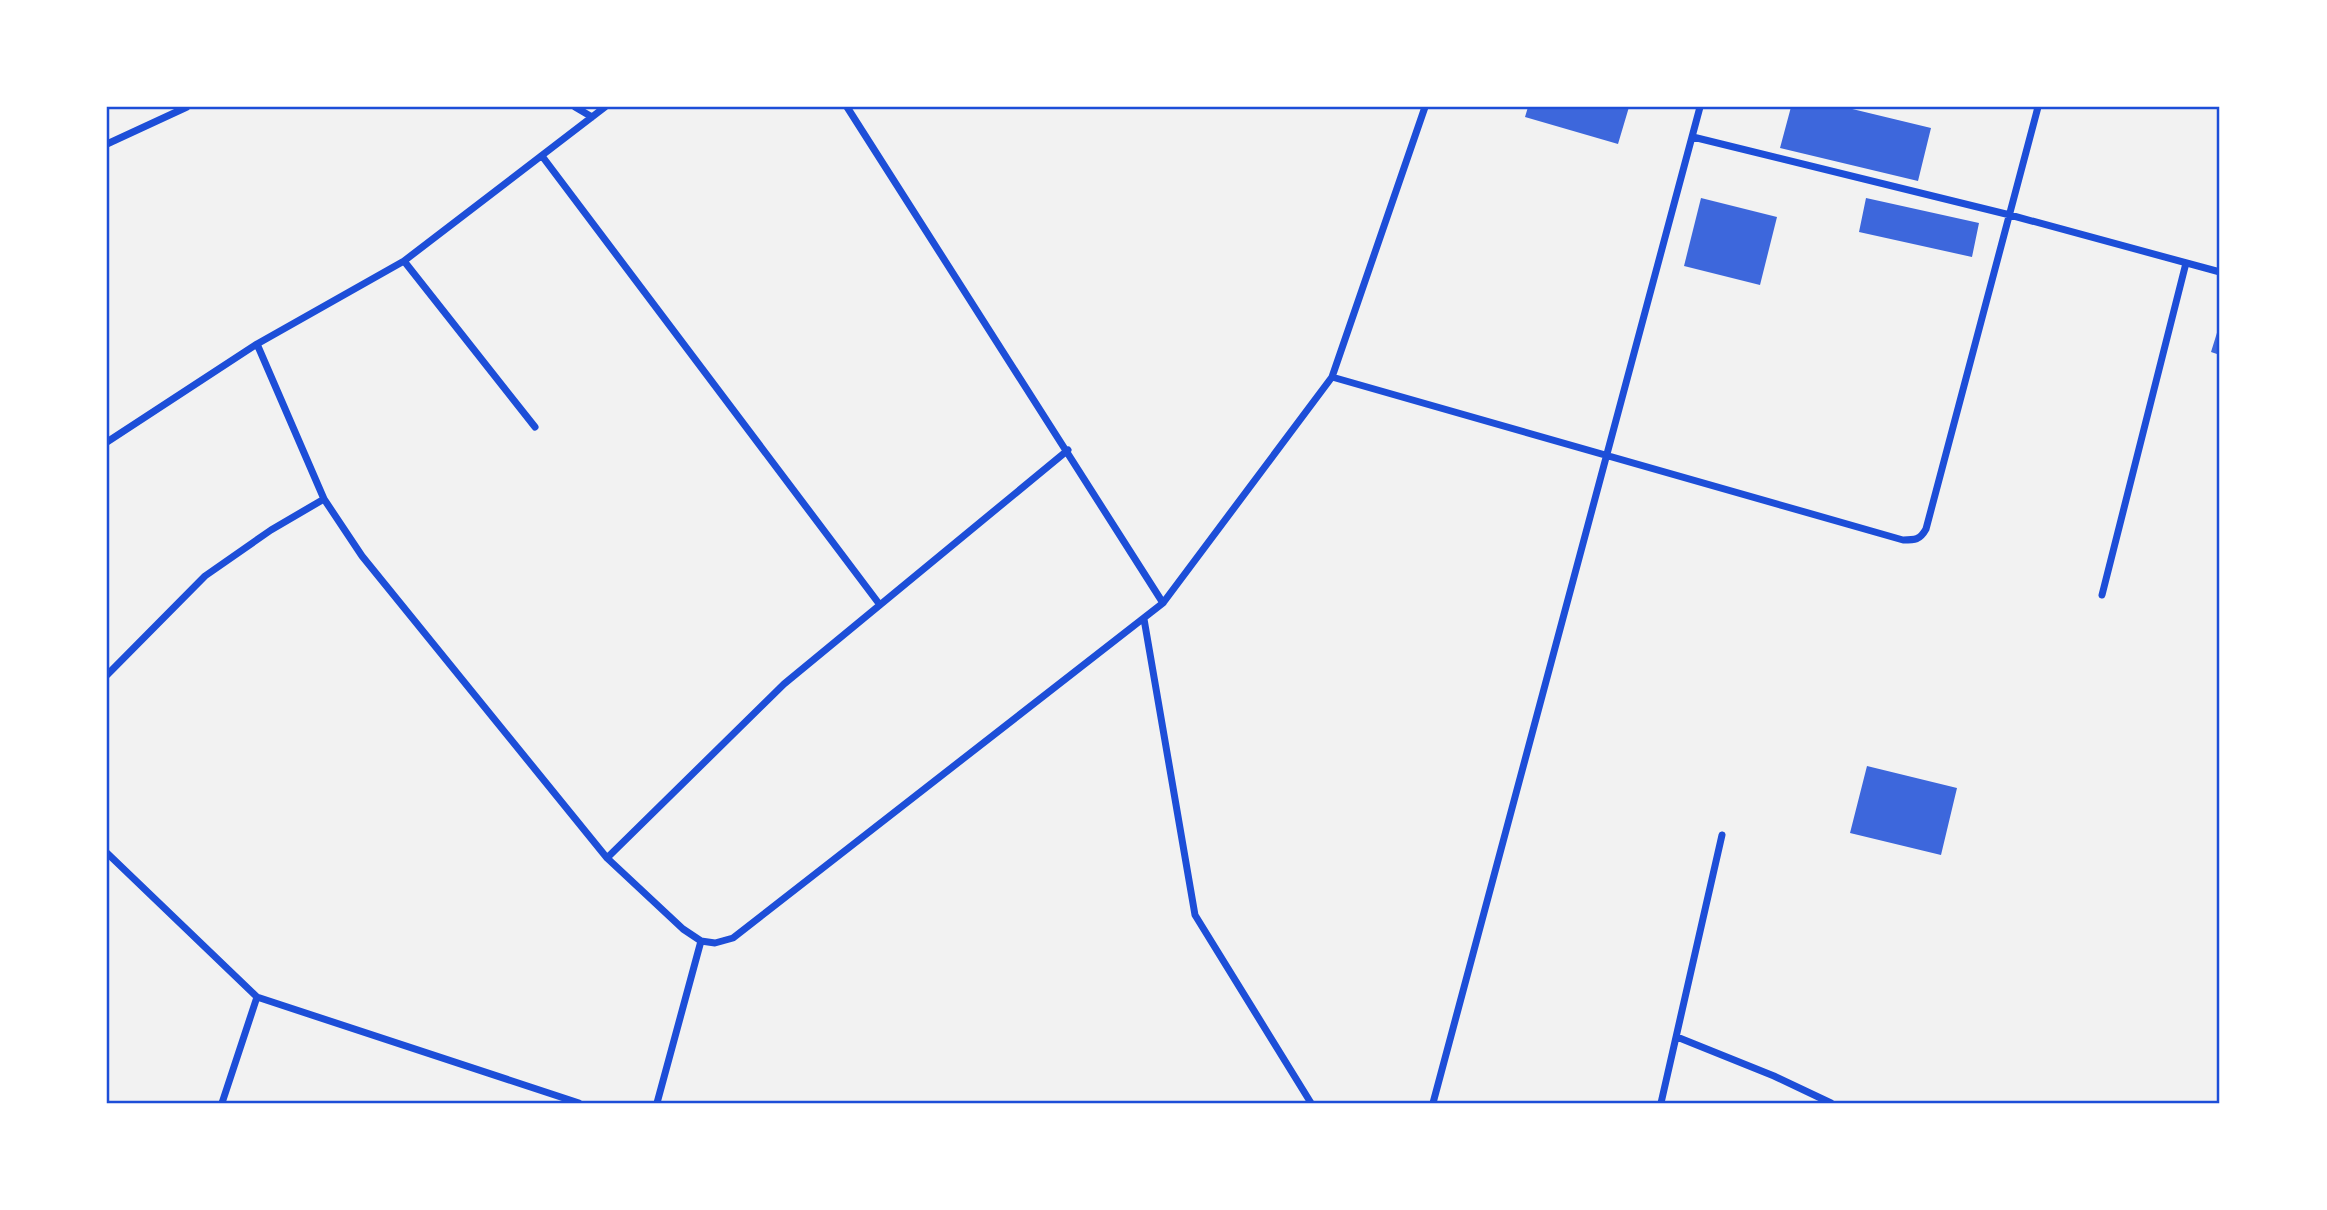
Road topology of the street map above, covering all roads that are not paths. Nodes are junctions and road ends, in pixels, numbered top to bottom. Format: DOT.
graph roads {
  1 [pos="187,107"];
  2 [pos="575,107"];
  3 [pos="605,107"];
  4 [pos="847,107"];
  5 [pos="1425,107"];
  6 [pos="1700,107"];
  7 [pos="2038,107"];
  8 [pos="592,117"];
  9 [pos="1693,137"];
  10 [pos="107,144"];
  11 [pos="542,156"];
  12 [pos="2010,215"];
  13 [pos="404,261"];
  14 [pos="2186,263"];
  15 [pos="2220,272"];
  16 [pos="257,344"];
  17 [pos="1332,377"];
  18 [pos="535,427"];
  19 [pos="107,442"];
  20 [pos="1068,450"];
  21 [pos="1608,456"];
  22 [pos="324,499"];
  23 [pos="2102,595"];
  24 [pos="1163,603"];
  25 [pos="880,605"];
  26 [pos="1144,619"];
  27 [pos="107,676"];
  28 [pos="1722,835"];
  29 [pos="107,853"];
  30 [pos="607,858"];
  31 [pos="701,941"];
  32 [pos="257,997"];
  33 [pos="1677,1037"];
  34 [pos="222,1103"];
  35 [pos="579,1103"];
  36 [pos="657,1103"];
  37 [pos="1311,1103"];
  38 [pos="1433,1103"];
  39 [pos="1661,1103"];
  40 [pos="1831,1103"];
  1 -- 10 [label="street"];
  2 -- 8 [label="street"];
  3 -- 8 [label="street"];
  4 -- 20 [label="street"];
  5 -- 17 [label="street"];
  6 -- 9 [label="street"];
  7 -- 12 [label="street"];
  8 -- 11 [label="street"];
  9 -- 12 [label="street"];
  9 -- 21 [label="street"];
  11 -- 13 [label="street"];
  11 -- 25 [label="street"];
  12 -- 14 [label="street"];
  12 -- 21 [label="street"];
  13 -- 16 [label="street"];
  13 -- 18 [label="street"];
  14 -- 15 [label="street"];
  14 -- 23 [label="street"];
  16 -- 19 [label="street"];
  16 -- 22 [label="street"];
  17 -- 21 [label="street"];
  17 -- 24 [label="street"];
  20 -- 24 [label="street"];
  20 -- 25 [label="street"];
  21 -- 38 [label="street"];
  22 -- 27 [label="street"];
  22 -- 30 [label="street"];
  24 -- 26 [label="street"];
  25 -- 30 [label="street"];
  26 -- 31 [label="street"];
  26 -- 37 [label="street"];
  28 -- 33 [label="street"];
  29 -- 32 [label="street"];
  30 -- 31 [label="street"];
  31 -- 36 [label="street"];
  32 -- 34 [label="street"];
  32 -- 35 [label="street"];
  33 -- 39 [label="street"];
  33 -- 40 [label="street"];
}
